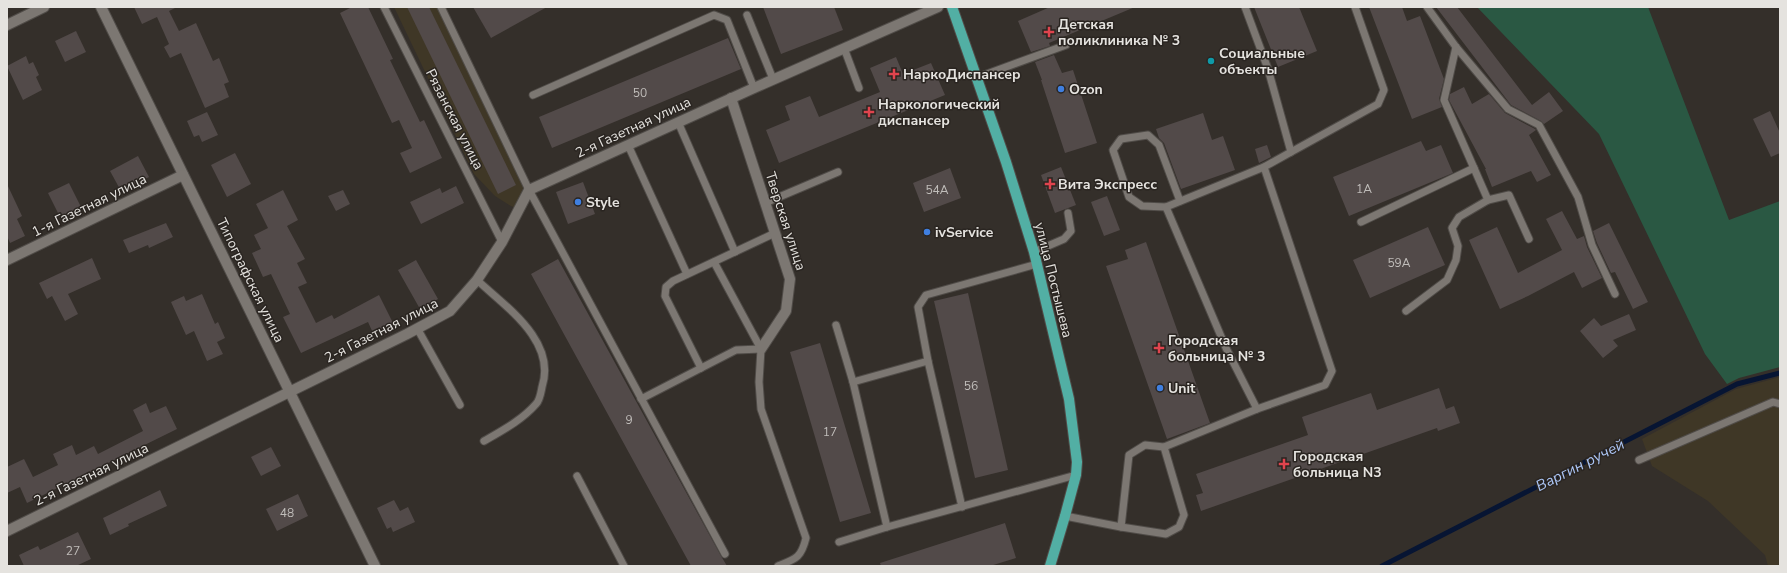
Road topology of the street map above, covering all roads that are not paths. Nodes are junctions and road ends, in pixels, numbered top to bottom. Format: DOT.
graph roads {
  1 [pos="44,7"];
  2 [pos="101,7"];
  3 [pos="384,7"];
  4 [pos="440,7"];
  5 [pos="938,7"];
  6 [pos="952,7"];
  7 [pos="1245,7"];
  8 [pos="1355,7"];
  9 [pos="1427,7"];
  10 [pos="747,15"];
  11 [pos="7,25"];
  12 [pos="1066,45"];
  13 [pos="1456,47"];
  14 [pos="844,48"];
  15 [pos="976,78"];
  16 [pos="773,79"];
  17 [pos="754,88"];
  18 [pos="859,88"];
  19 [pos="532,95"];
  20 [pos="730,98"];
  21 [pos="678,122"];
  22 [pos="628,145"];
  23 [pos="1291,152"];
  24 [pos="1264,167"];
  25 [pos="1474,168"];
  26 [pos="838,172"];
  27 [pos="183,174"];
  28 [pos="529,190"];
  29 [pos="1488,200"];
  30 [pos="1180,202"];
  31 [pos="765,203"];
  32 [pos="1166,207"];
  33 [pos="1068,213"];
  34 [pos="1361,222"];
  35 [pos="775,233"];
  36 [pos="1529,239"];
  37 [pos="502,242"];
  38 [pos="735,252"];
  39 [pos="1034,252"];
  40 [pos="7,260"];
  41 [pos="714,262"];
  42 [pos="1037,264"];
  43 [pos="687,274"];
  44 [pos="477,280"];
  45 [pos="1615,294"];
  46 [pos="1406,311"];
  47 [pos="836,325"];
  48 [pos="417,328"];
  49 [pos="761,349"];
  50 [pos="928,361"];
  51 [pos="701,368"];
  52 [pos="853,382"];
  53 [pos="290,392"];
  54 [pos="641,399"];
  55 [pos="1780,404"];
  56 [pos="460,406"];
  57 [pos="1257,409"];
  58 [pos="484,441"];
  59 [pos="1164,447"];
  60 [pos="1639,460"];
  61 [pos="1076,475"];
  62 [pos="577,476"];
  63 [pos="962,507"];
  64 [pos="1065,516"];
  65 [pos="888,527"];
  66 [pos="1121,527"];
  67 [pos="7,530"];
  68 [pos="839,542"];
  69 [pos="725,554"];
  70 [pos="375,566"];
  71 [pos="624,566"];
  72 [pos="778,566"];
  73 [pos="1050,566"];
  1 -- 11 [label="street"];
  2 -- 27 [label="street, Типографская улица"];
  3 -- 37 [label="lane, Рязанская улица"];
  4 -- 28 [label="lane"];
  5 -- 14 [label="street, 2-я Газетная улица"];
  6 -- 15 [label="main road, улица Постышева"];
  7 -- 23 [label="lane"];
  8 -- 23 [label="lane"];
  9 -- 13 [label="lane"];
  10 -- 16 [label="lane"];
  12 -- 15 [label="lane"];
  13 -- 25 [label="lane"];
  13 -- 45 [label="lane"];
  14 -- 16 [label="street, 2-я Газетная улица"];
  14 -- 18 [label="lane"];
  15 -- 39 [label="main road, улица Постышева"];
  16 -- 17 [label="street, 2-я Газетная улица"];
  17 -- 19 [label="lane"];
  17 -- 20 [label="street, 2-я Газетная улица"];
  20 -- 21 [label="street, 2-я Газетная улица"];
  20 -- 31 [label="street, Тверская улица"];
  21 -- 22 [label="street, 2-я Газетная улица"];
  21 -- 38 [label="lane"];
  22 -- 28 [label="street, 2-я Газетная улица"];
  22 -- 43 [label="lane"];
  23 -- 24 [label="lane"];
  24 -- 30 [label="lane"];
  24 -- 57 [label="lane"];
  25 -- 29 [label="lane"];
  25 -- 34 [label="lane"];
  26 -- 31 [label="lane"];
  27 -- 40 [label="street, 1-я Газетная улица"];
  27 -- 53 [label="street, Типографская улица"];
  28 -- 37 [label="street, 2-я Газетная улица"];
  28 -- 54 [label="lane"];
  29 -- 36 [label="lane"];
  29 -- 46 [label="lane"];
  30 -- 32 [label="lane"];
  30 -- 32 [label="lane"];
  31 -- 35 [label="street, Тверская улица"];
  32 -- 57 [label="lane"];
  33 -- 39 [label="lane"];
  35 -- 38 [label="lane"];
  35 -- 49 [label="street, Тверская улица"];
  37 -- 44 [label="street, 2-я Газетная улица"];
  38 -- 41 [label="lane"];
  39 -- 42 [label="main road, улица Постышева"];
  41 -- 43 [label="lane"];
  41 -- 49 [label="lane"];
  42 -- 50 [label="lane"];
  42 -- 61 [label="main road, улица Постышева"];
  43 -- 51 [label="lane"];
  44 -- 48 [label="street, 2-я Газетная улица"];
  44 -- 58 [label="lane"];
  47 -- 52 [label="lane"];
  48 -- 53 [label="street, 2-я Газетная улица"];
  48 -- 56 [label="lane"];
  49 -- 51 [label="lane"];
  49 -- 72 [label="lane"];
  50 -- 52 [label="lane"];
  50 -- 63 [label="lane"];
  51 -- 54 [label="lane"];
  52 -- 65 [label="lane"];
  53 -- 67 [label="street, 2-я Газетная улица"];
  53 -- 70 [label="street, Типографская улица"];
  54 -- 69 [label="lane"];
  55 -- 60 [label="lane"];
  57 -- 59 [label="lane"];
  59 -- 66 [label="lane"];
  59 -- 66 [label="lane"];
  61 -- 63 [label="lane"];
  61 -- 64 [label="main road, улица Постышева"];
  62 -- 71 [label="lane"];
  63 -- 65 [label="lane"];
  64 -- 66 [label="lane"];
  64 -- 73 [label="main road, улица Постышева"];
  65 -- 68 [label="lane"];
}
